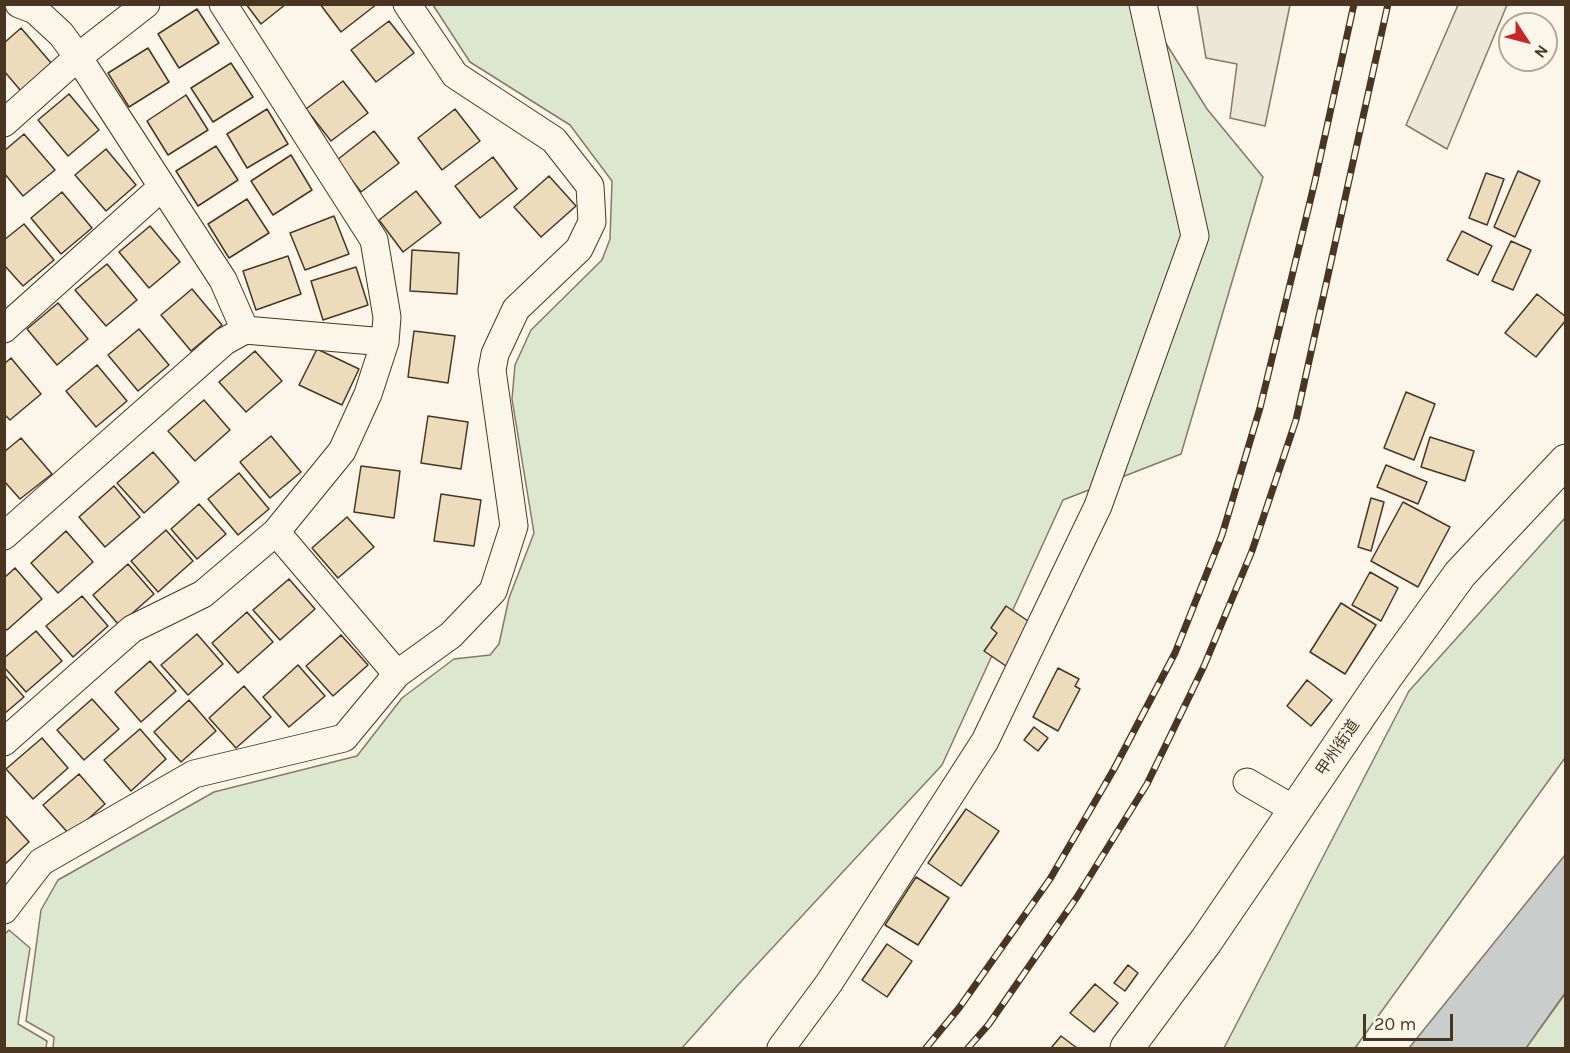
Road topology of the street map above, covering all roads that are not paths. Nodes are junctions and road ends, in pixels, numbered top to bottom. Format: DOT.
graph roads {
  1 [pos="19,4"];
  2 [pos="146,4"];
  3 [pos="223,4"];
  4 [pos="407,4"];
  5 [pos="1143,4"];
  6 [pos="78,57"];
  7 [pos="4,123"];
  8 [pos="162,187"];
  9 [pos="4,329"];
  10 [pos="245,330"];
  11 [pos="385,342"];
  12 [pos="1566,461"];
  13 [pos="276,532"];
  14 [pos="4,536"];
  15 [pos="397,674"];
  16 [pos="4,742"];
  17 [pos="1247,782"];
  18 [pos="1295,810"];
  19 [pos="4,910"];
  20 [pos="781,1048"];
  21 [pos="1127,1048"];
  1 -- 6 [label="street"];
  2 -- 6 [label="street"];
  3 -- 11 [label="street"];
  4 -- 15 [label="street"];
  5 -- 20 [label="street"];
  6 -- 7 [label="street"];
  6 -- 8 [label="street"];
  8 -- 9 [label="street"];
  8 -- 10 [label="street"];
  10 -- 11 [label="street"];
  10 -- 14 [label="street"];
  11 -- 13 [label="street"];
  12 -- 18 [label="highway, 甲州街道"];
  13 -- 15 [label="street"];
  13 -- 16 [label="street"];
  15 -- 19 [label="street"];
  17 -- 18 [label="street"];
  18 -- 21 [label="highway, 甲州街道"];
}
